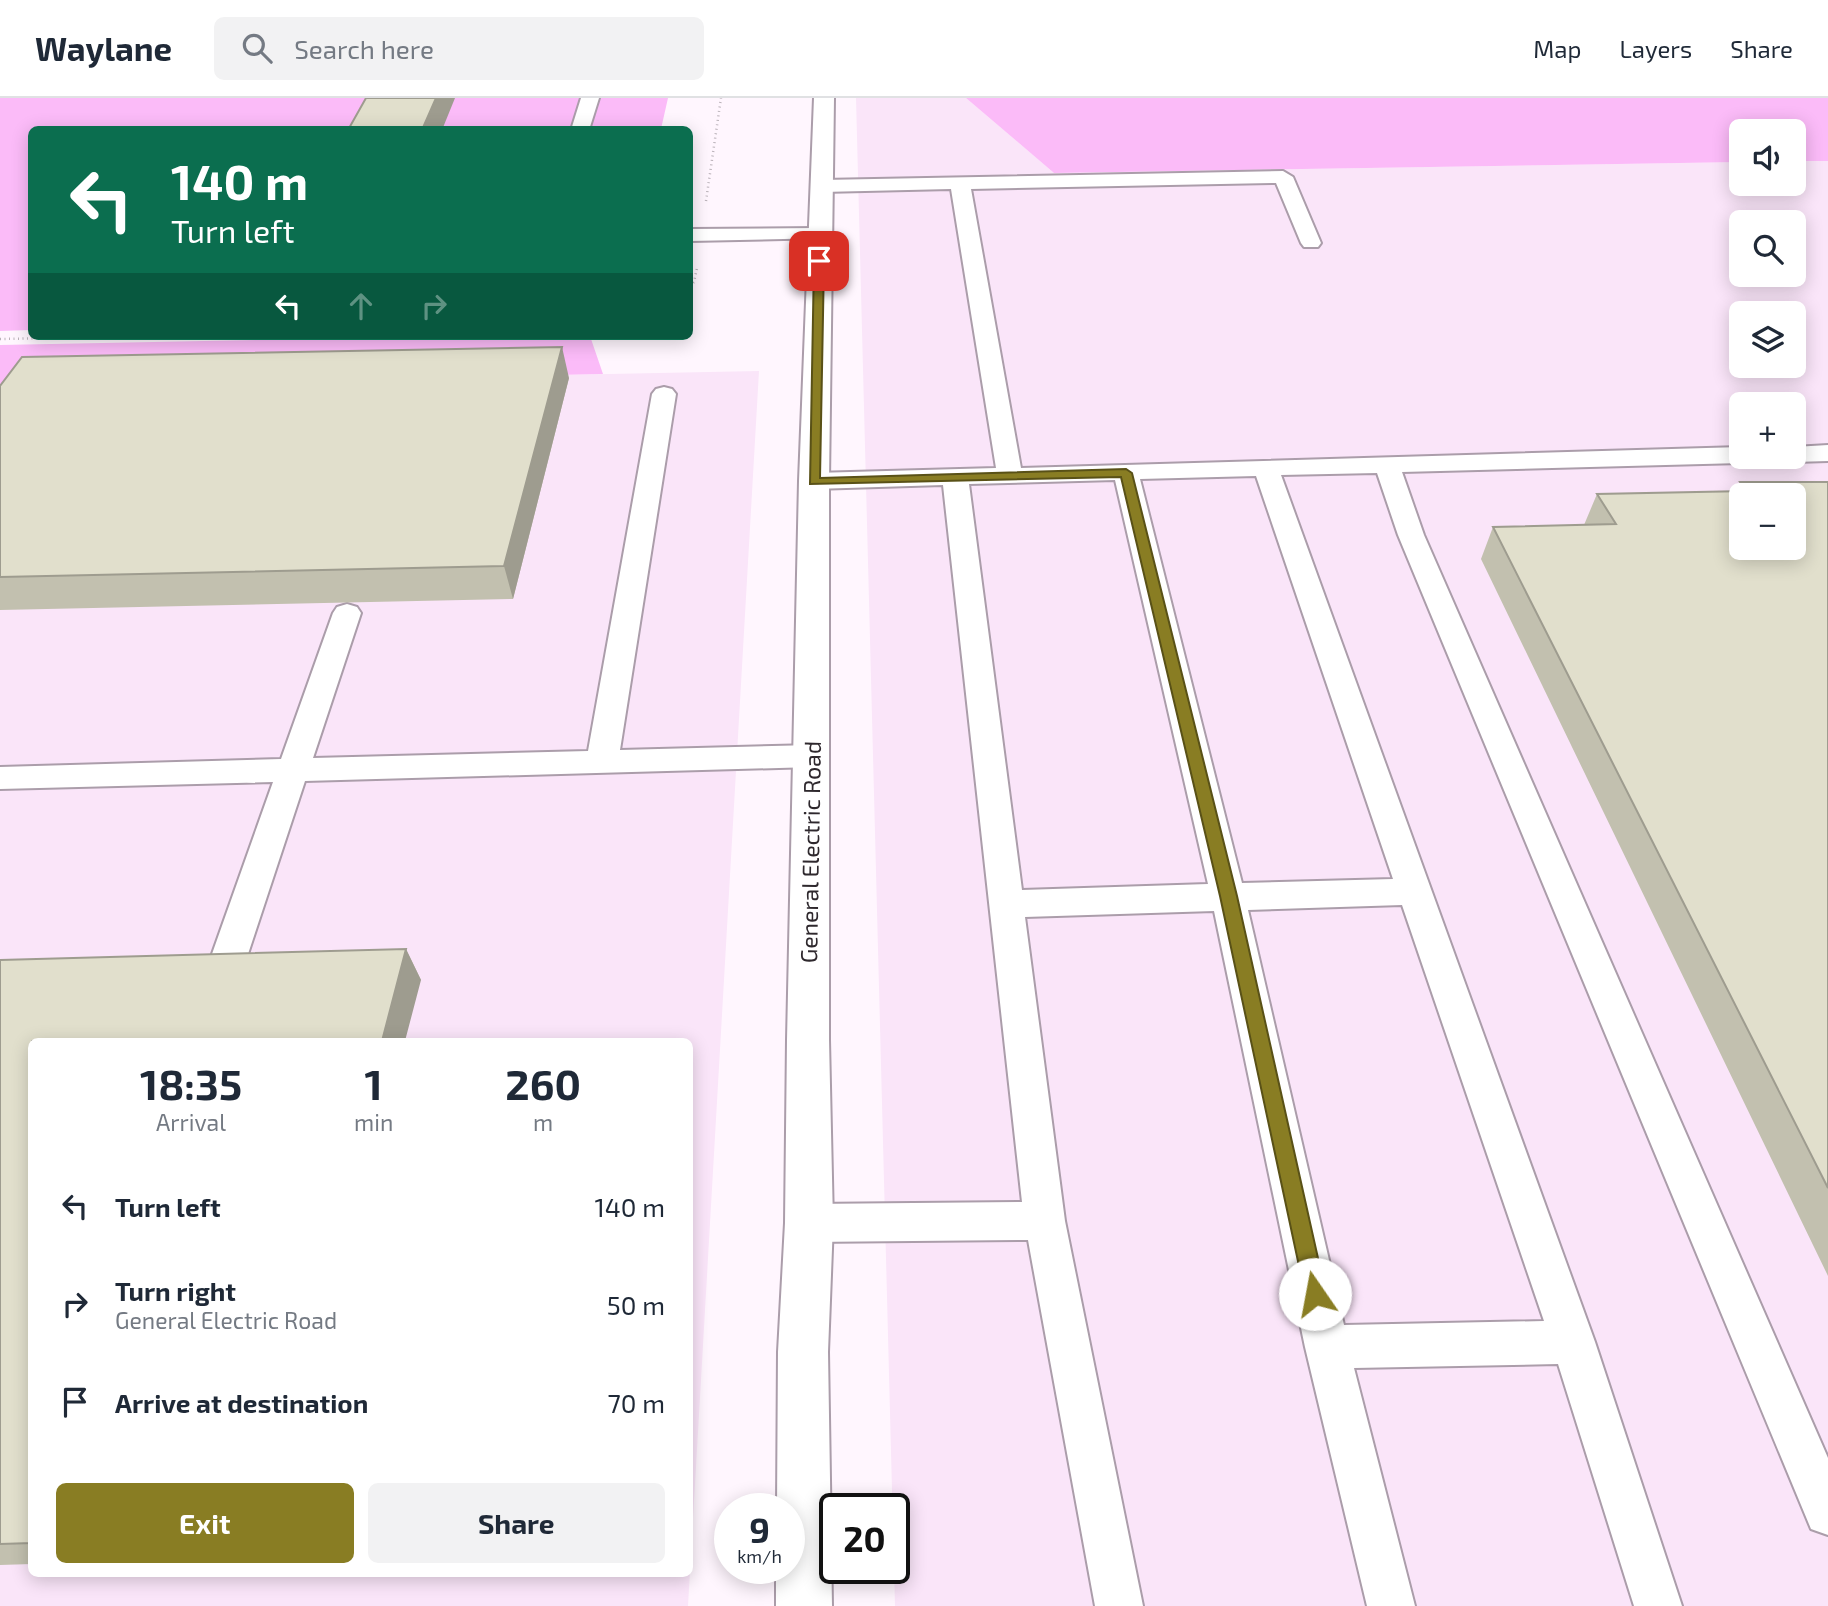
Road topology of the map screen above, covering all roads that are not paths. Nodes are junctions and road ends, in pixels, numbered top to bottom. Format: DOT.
graph roads {
  1 [pos="590,98"];
  2 [pos="824,98"];
  3 [pos="581,126"];
  4 [pos="960,184"];
  5 [pos="822,186"];
  6 [pos="820,234"];
  7 [pos="693,235"];
  8 [pos="1311,243"];
  9 [pos="664,394"];
  10 [pos="1828,453"];
  11 [pos="1806,454"];
  12 [pos="1729,455"];
  13 [pos="1386,463"];
  14 [pos="1266,468"];
  15 [pos="1126,473"];
  16 [pos="1010,476"];
  17 [pos="955,478"];
  18 [pos="814,481"];
  19 [pos="347,613"];
  20 [pos="813,756"];
  21 [pos="602,762"];
  22 [pos="293,771"];
  23 [pos="0,778"];
  24 [pos="1415,891"];
  25 [pos="1228,896"];
  26 [pos="1007,904"];
  27 [pos="230,954"];
  28 [pos="1045,1221"];
  29 [pos="809,1223"];
  30 [pos="1573,1342"];
  31 [pos="1327,1347"];
  32 [pos="1828,1512"];
  33 [pos="804,1606"];
  34 [pos="1119,1606"];
  35 [pos="1391,1606"];
  36 [pos="1658,1606"];
  1 -- 3 [label="lane"];
  2 -- 5 [label="main road, General Electric Road"];
  4 -- 5 [label="lane"];
  4 -- 8 [label="lane"];
  4 -- 16 [label="lane"];
  5 -- 6 [label="main road, General Electric Road"];
  6 -- 7 [label="lane"];
  6 -- 18 [label="main road, General Electric Road"];
  9 -- 21 [label="lane"];
  10 -- 11 [label="lane"];
  12 -- 13 [label="lane"];
  13 -- 14 [label="lane"];
  13 -- 32 [label="lane"];
  14 -- 15 [label="lane"];
  14 -- 24 [label="lane"];
  15 -- 16 [label="lane"];
  15 -- 25 [label="lane"];
  16 -- 17 [label="lane"];
  17 -- 18 [label="lane"];
  17 -- 26 [label="lane"];
  18 -- 20 [label="main road, General Electric Road"];
  19 -- 22 [label="lane"];
  20 -- 21 [label="lane"];
  20 -- 29 [label="main road, General Electric Road"];
  21 -- 22 [label="lane"];
  22 -- 23 [label="lane"];
  22 -- 27 [label="lane"];
  24 -- 25 [label="lane"];
  24 -- 30 [label="lane"];
  25 -- 26 [label="lane"];
  25 -- 31 [label="lane"];
  26 -- 28 [label="lane"];
  28 -- 29 [label="lane"];
  28 -- 34 [label="lane"];
  29 -- 33 [label="main road, General Electric Road"];
  30 -- 31 [label="lane"];
  30 -- 36 [label="lane"];
  31 -- 35 [label="lane"];
}
